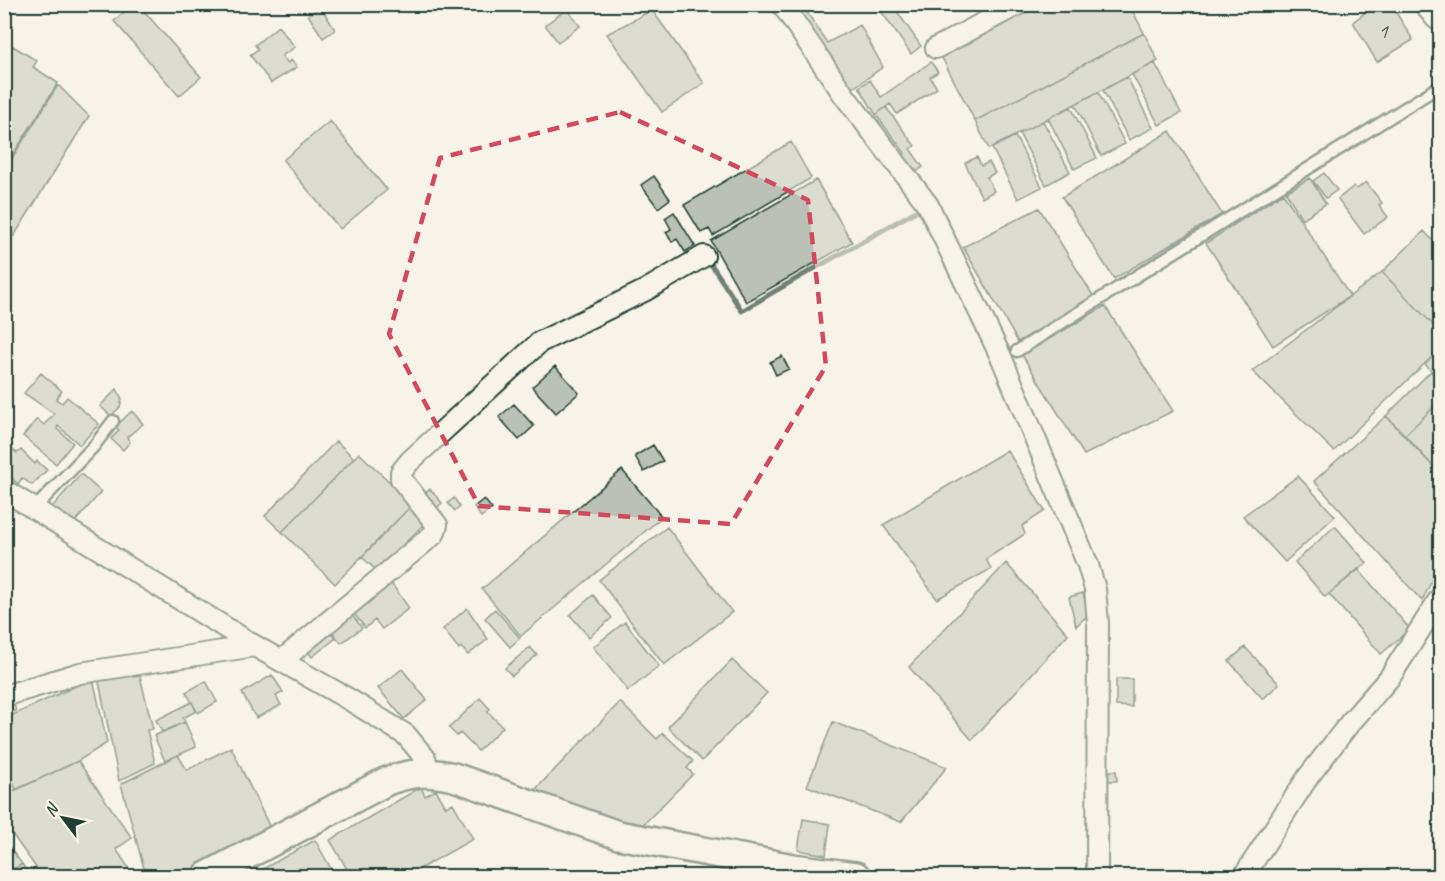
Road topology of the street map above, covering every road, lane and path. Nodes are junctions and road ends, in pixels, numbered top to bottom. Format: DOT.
graph roads {
  1 [pos="782,4"];
  2 [pos="1019,4"];
  3 [pos="1432,4"];
  4 [pos="1440,14"];
  5 [pos="936,48"];
  6 [pos="1440,86"];
  7 [pos="704,256"];
  8 [pos="1017,351"];
  9 [pos="113,421"];
  10 [pos="4,490"];
  11 [pos="35,508"];
  12 [pos="1440,598"];
  13 [pos="255,646"];
  14 [pos="281,661"];
  15 [pos="4,696"];
  16 [pos="429,772"];
  17 [pos="207,876"];
  18 [pos="856,876"];
  19 [pos="1097,876"];
  20 [pos="1244,876"];
  1 -- 19 [label="street"];
  2 -- 5 [label="street"];
  3 -- 4 [label="main road"];
  6 -- 8 [label="lane"];
  7 -- 14 [label="street"];
  9 -- 11 [label="lane"];
  10 -- 11 [label="street"];
  11 -- 13 [label="street"];
  12 -- 20 [label="street"];
  13 -- 14 [label="street"];
  13 -- 15 [label="street"];
  14 -- 16 [label="street"];
  16 -- 17 [label="street"];
  16 -- 18 [label="street"];
}
